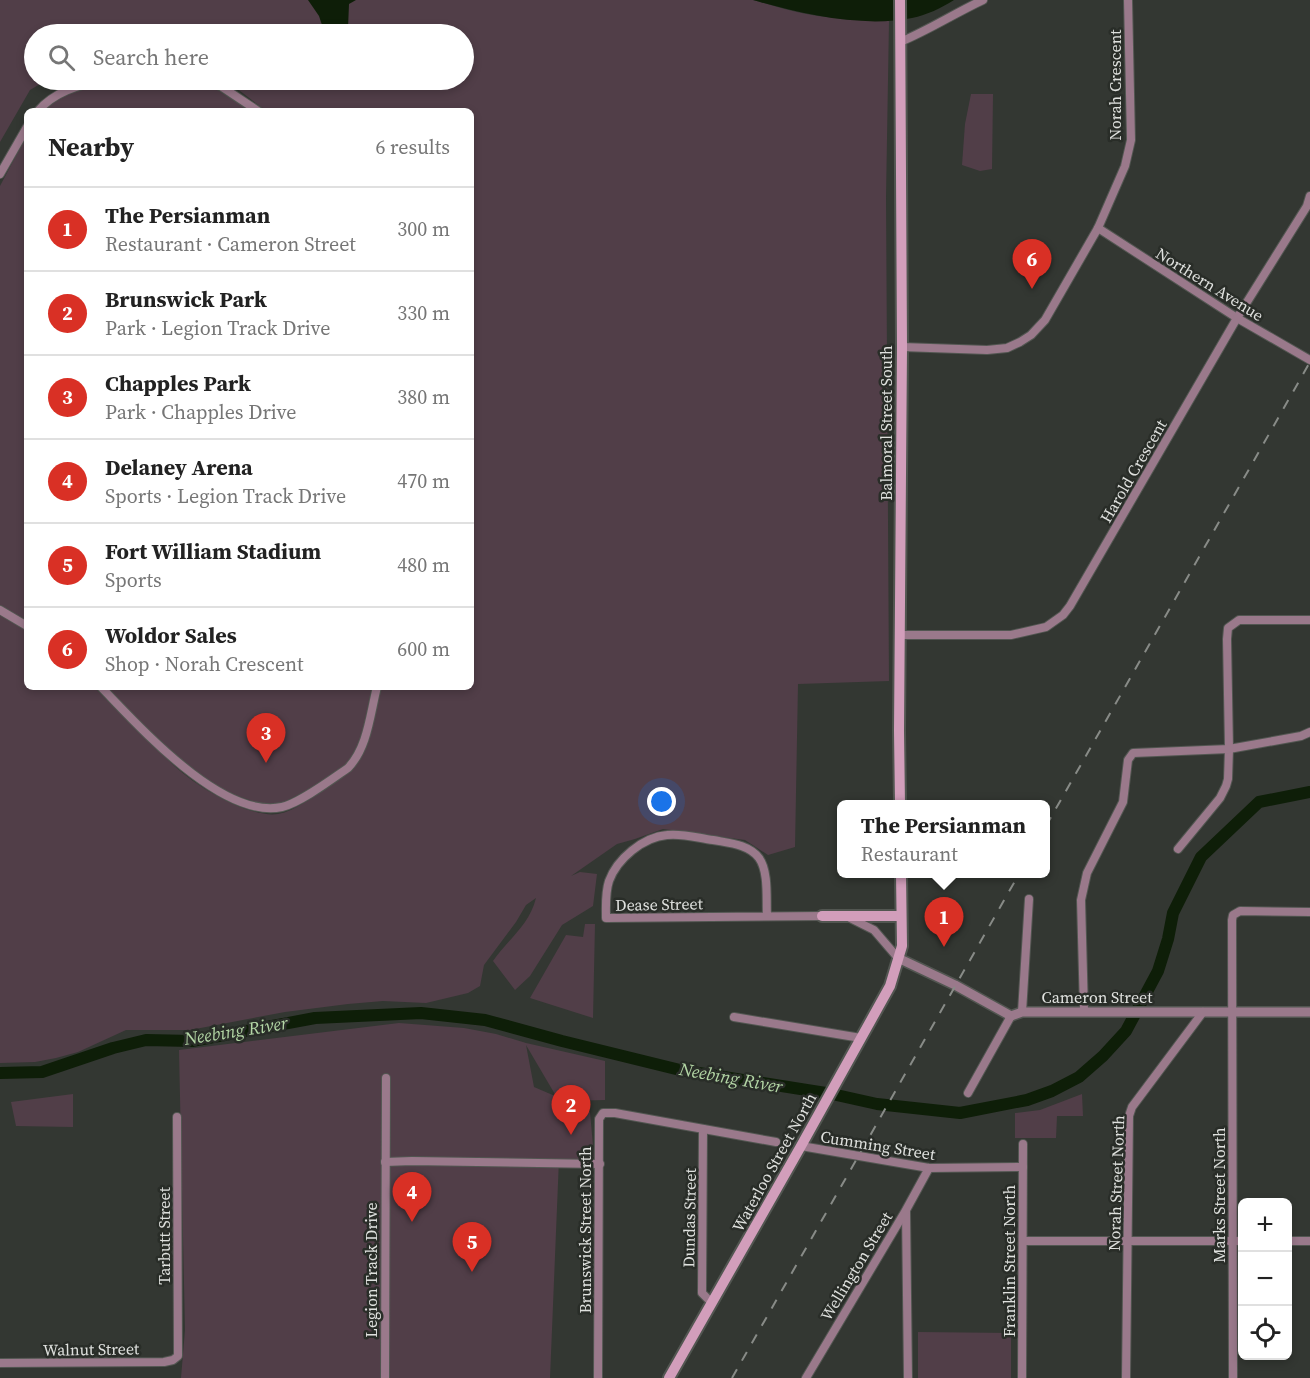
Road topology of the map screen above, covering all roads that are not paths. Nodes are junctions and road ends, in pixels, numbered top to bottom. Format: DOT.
graph roads {
  1 [pos="900,0"];
  2 [pos="983,0"];
  3 [pos="1128,0"];
  4 [pos="900,42"];
  5 [pos="67,90"];
  6 [pos="226,90"];
  7 [pos="41,108"];
  8 [pos="254,108"];
  9 [pos="24,132"];
  10 [pos="0,174"];
  11 [pos="1310,196"];
  12 [pos="1098,228"];
  13 [pos="1237,318"];
  14 [pos="902,347"];
  15 [pos="1310,360"];
  16 [pos="0,610"];
  17 [pos="1310,620"];
  18 [pos="24,624"];
  19 [pos="900,635"];
  20 [pos="104,690"];
  21 [pos="376,690"];
  22 [pos="1310,732"];
  23 [pos="1229,750"];
  24 [pos="900,800"];
  25 [pos="1178,849"];
  26 [pos="901,878"];
  27 [pos="1029,899"];
  28 [pos="1310,912"];
  29 [pos="766,916"];
  30 [pos="822,916"];
  31 [pos="901,916"];
  32 [pos="898,958"];
  33 [pos="1084,1011"];
  34 [pos="1022,1012"];
  35 [pos="1203,1012"];
  36 [pos="1232,1012"];
  37 [pos="1310,1012"];
  38 [pos="1011,1016"];
  39 [pos="734,1017"];
  40 [pos="861,1038"];
  41 [pos="386,1078"];
  42 [pos="968,1093"];
  43 [pos="177,1117"];
  44 [pos="703,1129"];
  45 [pos="776,1142"];
  46 [pos="1023,1144"];
  47 [pos="801,1146"];
  48 [pos="385,1162"];
  49 [pos="600,1164"];
  50 [pos="1023,1167"];
  51 [pos="929,1168"];
  52 [pos="906,1210"];
  53 [pos="1023,1241"];
  54 [pos="1232,1241"];
  55 [pos="1238,1241"];
  56 [pos="1292,1241"];
  57 [pos="1310,1241"];
  58 [pos="1127,1242"];
  59 [pos="712,1303"];
  60 [pos="178,1354"];
  61 [pos="0,1363"];
  62 [pos="808,1376"];
  63 [pos="385,1378"];
  64 [pos="598,1378"];
  65 [pos="669,1378"];
  66 [pos="908,1378"];
  67 [pos="1022,1378"];
  68 [pos="1126,1378"];
  69 [pos="1233,1378"];
  1 -- 4 [label="main road, Balmoral Street South"];
  2 -- 4 [label="street"];
  3 -- 12 [label="street, Norah Crescent"];
  4 -- 14 [label="main road, Balmoral Street South"];
  5 -- 7 [label="street"];
  6 -- 8 [label="street"];
  9 -- 10 [label="street"];
  11 -- 13 [label="street, Harold Crescent"];
  12 -- 13 [label="street, Northern Avenue"];
  12 -- 14 [label="street, Norah Crescent"];
  13 -- 15 [label="street, Northern Avenue"];
  13 -- 19 [label="street, Harold Crescent"];
  14 -- 19 [label="main road, Balmoral Street South"];
  16 -- 18 [label="street"];
  17 -- 23 [label="street"];
  19 -- 24 [label="main road, Balmoral Street South"];
  20 -- 21 [label="street"];
  22 -- 23 [label="street"];
  23 -- 25 [label="street"];
  23 -- 33 [label="street"];
  26 -- 31 [label="main road"];
  27 -- 34 [label="street"];
  28 -- 36 [label="street"];
  29 -- 29 [label="street, Dease Street"];
  29 -- 30 [label="street, Dease Street"];
  30 -- 31 [label="main road"];
  30 -- 32 [label="street, Dease Street"];
  31 -- 32 [label="main road"];
  32 -- 38 [label="street"];
  32 -- 40 [label="main road, Waterloo Street North"];
  33 -- 34 [label="street, Cameron Street"];
  33 -- 35 [label="street, Cameron Street"];
  34 -- 38 [label="street, Cameron Street"];
  35 -- 36 [label="street, Cameron Street"];
  35 -- 58 [label="street, Norah Street North"];
  36 -- 37 [label="street, Cameron Street"];
  36 -- 54 [label="street, Marks Street North"];
  38 -- 42 [label="street"];
  39 -- 40 [label="street"];
  40 -- 47 [label="main road, Waterloo Street North"];
  41 -- 48 [label="street, Legion Track Drive"];
  43 -- 60 [label="street, Tarbutt Street"];
  44 -- 45 [label="street"];
  44 -- 49 [label="street, Brunswick Street North"];
  44 -- 59 [label="street, Dundas Street"];
  46 -- 50 [label="street, Franklin Street North"];
  47 -- 51 [label="street, Cumming Street"];
  47 -- 59 [label="main road, Waterloo Street North"];
  48 -- 49 [label="street"];
  48 -- 63 [label="street, Legion Track Drive"];
  49 -- 64 [label="street, Brunswick Street North"];
  50 -- 51 [label="street, Cumming Street"];
  50 -- 53 [label="street, Franklin Street North"];
  51 -- 52 [label="street, Wellington Street"];
  52 -- 62 [label="street, Wellington Street"];
  52 -- 66 [label="street"];
  53 -- 58 [label="street"];
  53 -- 67 [label="street, Franklin Street North"];
  54 -- 55 [label="street"];
  54 -- 58 [label="street"];
  54 -- 69 [label="street, Marks Street North"];
  56 -- 57 [label="street"];
  58 -- 68 [label="street, Norah Street North"];
  59 -- 65 [label="main road, Waterloo Street North"];
  60 -- 61 [label="street, Walnut Street"];
}
